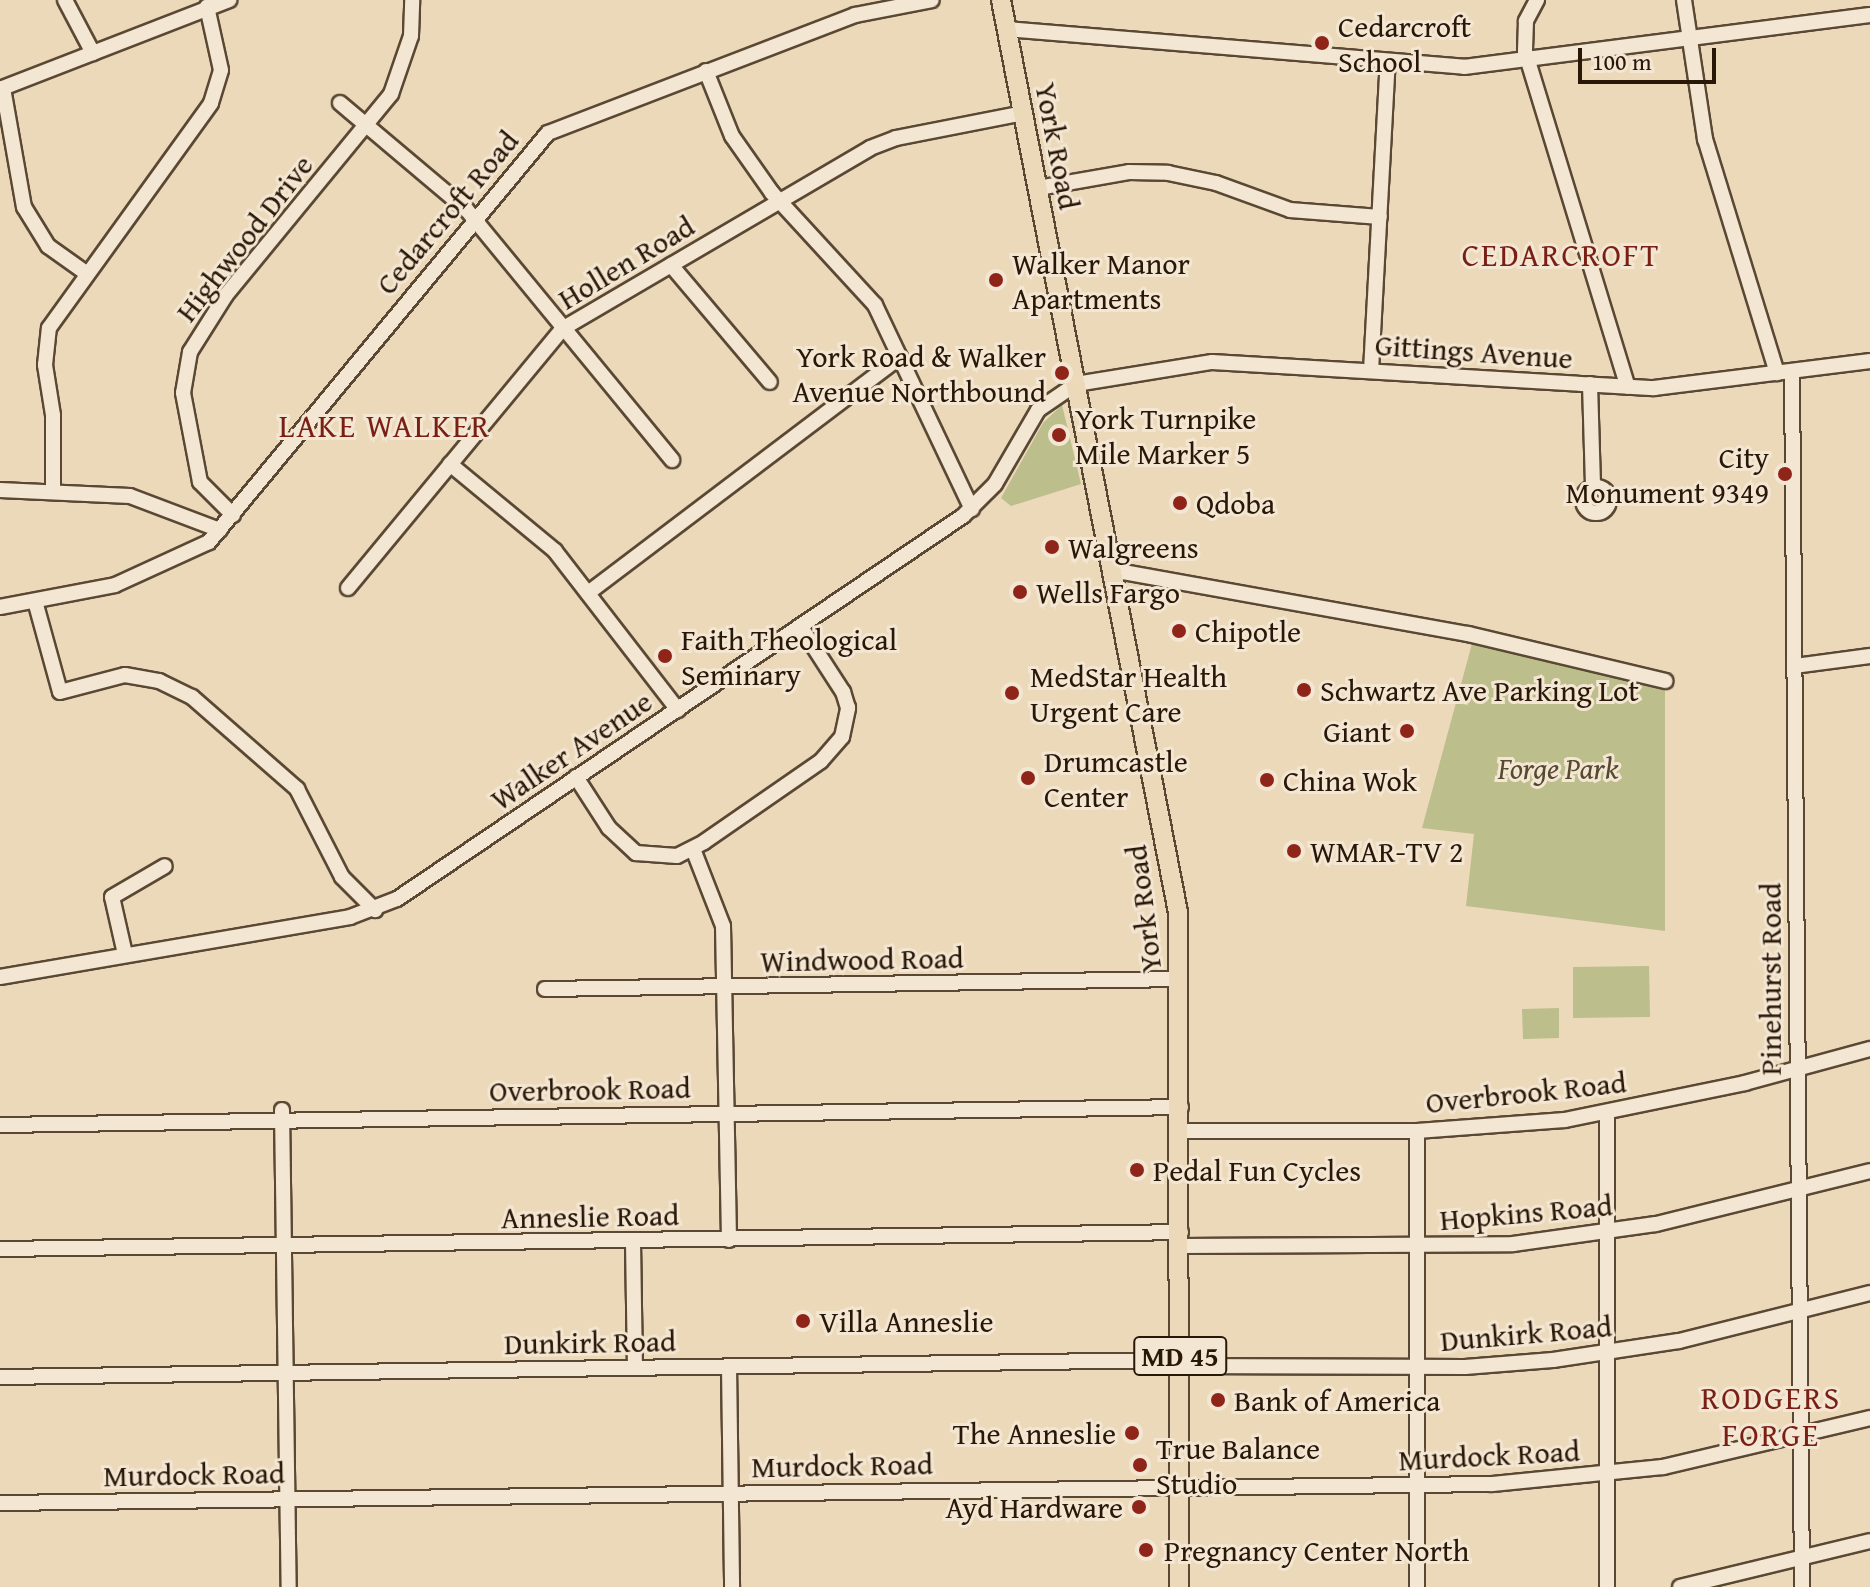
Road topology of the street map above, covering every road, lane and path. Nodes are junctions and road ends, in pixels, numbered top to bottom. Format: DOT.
graph roads {
  1 [pos="65,0"];
  2 [pos="229,0"];
  3 [pos="412,0"];
  4 [pos="932,0"];
  5 [pos="1001,0"];
  6 [pos="1537,0"];
  7 [pos="1684,0"];
  8 [pos="207,7"];
  9 [pos="854,7"];
  10 [pos="1870,15"];
  11 [pos="1006,29"];
  12 [pos="1689,39"];
  13 [pos="93,53"];
  14 [pos="1527,60"];
  15 [pos="1388,61"];
  16 [pos="706,71"];
  17 [pos="2,88"];
  18 [pos="340,103"];
  19 [pos="1023,113"];
  20 [pos="366,127"];
  21 [pos="1038,188"];
  22 [pos="779,201"];
  23 [pos="1380,217"];
  24 [pos="473,220"];
  25 [pos="671,265"];
  26 [pos="86,273"];
  27 [pos="562,329"];
  28 [pos="900,357"];
  29 [pos="1870,361"];
  30 [pos="1371,371"];
  31 [pos="1784,372"];
  32 [pos="770,382"];
  33 [pos="1076,384"];
  34 [pos="1590,384"];
  35 [pos="1628,387"];
  36 [pos="672,460"];
  37 [pos="450,464"];
  38 [pos="1593,487"];
  39 [pos="0,490"];
  40 [pos="53,491"];
  41 [pos="972,509"];
  42 [pos="233,515"];
  43 [pos="220,530"];
  44 [pos="1112,570"];
  45 [pos="348,588"];
  46 [pos="588,593"];
  47 [pos="35,601"];
  48 [pos="0,607"];
  49 [pos="801,627"];
  50 [pos="1870,656"];
  51 [pos="1795,666"];
  52 [pos="1665,681"];
  53 [pos="678,710"];
  54 [pos="576,777"];
  55 [pos="693,849"];
  56 [pos="165,866"];
  57 [pos="375,910"];
  58 [pos="125,954"];
  59 [pos="0,977"];
  60 [pos="1180,979"];
  61 [pos="724,987"];
  62 [pos="545,989"];
  63 [pos="1870,1049"];
  64 [pos="1796,1069"];
  65 [pos="1181,1107"];
  66 [pos="726,1113"];
  67 [pos="1607,1114"];
  68 [pos="282,1115"];
  69 [pos="0,1125"];
  70 [pos="1181,1131"];
  71 [pos="1417,1131"];
  72 [pos="1870,1171"];
  73 [pos="1798,1189"];
  74 [pos="1609,1232"];
  75 [pos="1180,1239"];
  76 [pos="729,1240"];
  77 [pos="633,1242"];
  78 [pos="284,1245"];
  79 [pos="1417,1247"];
  80 [pos="0,1249"];
  81 [pos="1870,1293"];
  82 [pos="1796,1312"];
  83 [pos="1608,1354"];
  84 [pos="1180,1363"];
  85 [pos="729,1366"];
  86 [pos="635,1367"];
  87 [pos="1417,1367"];
  88 [pos="286,1372"];
  89 [pos="0,1377"];
  90 [pos="1870,1418"];
  91 [pos="1799,1436"];
  92 [pos="1607,1475"];
  93 [pos="1179,1486"];
  94 [pos="1417,1486"];
  95 [pos="731,1493"];
  96 [pos="288,1499"];
  97 [pos="0,1503"];
  98 [pos="1870,1541"];
  99 [pos="1801,1559"];
  100 [pos="289,1587"];
  101 [pos="732,1587"];
  102 [pos="1179,1587"];
  103 [pos="1417,1587"];
  104 [pos="1607,1587"];
  105 [pos="1680,1587"];
  106 [pos="1802,1587"];
  1 -- 13 [label="street"];
  2 -- 8 [label="street"];
  3 -- 20 [label="street, Highwood Drive"];
  4 -- 9 [label="street, Cedarcroft Road"];
  5 -- 11 [label="main road, York Road"];
  6 -- 14 [label="street"];
  7 -- 12 [label="street, Pinehurst Road"];
  8 -- 13 [label="street"];
  8 -- 26 [label="street"];
  9 -- 16 [label="street, Cedarcroft Road"];
  10 -- 12 [label="street"];
  11 -- 15 [label="street"];
  11 -- 19 [label="main road, York Road"];
  12 -- 14 [label="street"];
  12 -- 31 [label="street, Pinehurst Road"];
  13 -- 17 [label="street"];
  14 -- 15 [label="street"];
  14 -- 35 [label="street"];
  15 -- 23 [label="street"];
  16 -- 22 [label="street"];
  16 -- 24 [label="street, Cedarcroft Road"];
  17 -- 26 [label="street"];
  18 -- 20 [label="street"];
  19 -- 21 [label="main road, York Road"];
  19 -- 22 [label="street, Hollen Road"];
  20 -- 24 [label="street"];
  20 -- 42 [label="street, Highwood Drive"];
  21 -- 23 [label="street"];
  21 -- 33 [label="main road, York Road"];
  22 -- 25 [label="street, Hollen Road"];
  22 -- 28 [label="street"];
  23 -- 30 [label="street"];
  24 -- 27 [label="street"];
  24 -- 42 [label="street, Cedarcroft Road"];
  25 -- 27 [label="street, Hollen Road"];
  25 -- 32 [label="street"];
  26 -- 40 [label="street"];
  27 -- 36 [label="street"];
  27 -- 37 [label="street, Hollen Road"];
  28 -- 41 [label="street"];
  28 -- 46 [label="street"];
  29 -- 31 [label="street, Gittings Avenue"];
  30 -- 33 [label="street, Gittings Avenue"];
  30 -- 34 [label="street, Gittings Avenue"];
  31 -- 35 [label="street, Gittings Avenue"];
  31 -- 51 [label="street, Pinehurst Road"];
  33 -- 41 [label="street, Walker Avenue"];
  33 -- 44 [label="main road, York Road"];
  34 -- 35 [label="street, Gittings Avenue"];
  34 -- 38 [label="street"];
  37 -- 45 [label="street, Hollen Road"];
  37 -- 46 [label="street"];
  39 -- 40 [label="street"];
  40 -- 43 [label="street"];
  41 -- 49 [label="street, Walker Avenue"];
  42 -- 43 [label="street, Cedarcroft Road"];
  43 -- 47 [label="street, Cedarcroft Road"];
  44 -- 52 [label="street"];
  44 -- 60 [label="main road, York Road / MD 45"];
  46 -- 53 [label="street"];
  47 -- 48 [label="street, Cedarcroft Road"];
  47 -- 57 [label="street"];
  49 -- 53 [label="street, Walker Avenue"];
  49 -- 55 [label="street"];
  50 -- 51 [label="street"];
  51 -- 64 [label="street, Pinehurst Road"];
  53 -- 54 [label="street, Walker Avenue"];
  54 -- 55 [label="street"];
  54 -- 57 [label="street, Walker Avenue"];
  55 -- 61 [label="street"];
  56 -- 58 [label="street"];
  57 -- 58 [label="street, Walker Avenue"];
  58 -- 59 [label="street, Walker Avenue"];
  60 -- 61 [label="street, Windwood Road"];
  60 -- 65 [label="main road, York Road / MD 45"];
  61 -- 62 [label="street, Windwood Road"];
  61 -- 66 [label="street"];
  63 -- 64 [label="street, Overbrook Road"];
  64 -- 67 [label="street, Overbrook Road"];
  64 -- 73 [label="street, Pinehurst Road"];
  65 -- 66 [label="street, Overbrook Road"];
  65 -- 70 [label="main road, York Road / MD 45"];
  66 -- 68 [label="street, Overbrook Road"];
  66 -- 76 [label="street"];
  67 -- 71 [label="street, Overbrook Road"];
  67 -- 74 [label="street"];
  68 -- 69 [label="street, Overbrook Road"];
  68 -- 78 [label="street"];
  70 -- 71 [label="street, Overbrook Road"];
  70 -- 75 [label="main road, York Road / MD 45"];
  71 -- 79 [label="street"];
  72 -- 73 [label="street, Hopkins Road"];
  73 -- 74 [label="street, Hopkins Road"];
  73 -- 82 [label="street, Pinehurst Road"];
  74 -- 79 [label="street, Hopkins Road"];
  74 -- 83 [label="street"];
  75 -- 76 [label="street, Anneslie Road"];
  75 -- 79 [label="street, Hopkins Road"];
  75 -- 84 [label="main road, York Road / MD 45"];
  76 -- 77 [label="street, Anneslie Road"];
  77 -- 78 [label="street, Anneslie Road"];
  77 -- 86 [label="street"];
  78 -- 80 [label="street, Anneslie Road"];
  78 -- 88 [label="street"];
  79 -- 87 [label="street"];
  81 -- 82 [label="street, Dunkirk Road"];
  82 -- 83 [label="street, Dunkirk Road"];
  82 -- 91 [label="street, Pinehurst Road"];
  83 -- 87 [label="street, Dunkirk Road"];
  83 -- 92 [label="street"];
  84 -- 85 [label="street, Dunkirk Road"];
  84 -- 87 [label="street, Dunkirk Road"];
  84 -- 93 [label="main road, York Road / MD 45"];
  85 -- 86 [label="street, Dunkirk Road"];
  85 -- 95 [label="street"];
  86 -- 88 [label="street, Dunkirk Road"];
  87 -- 94 [label="street"];
  88 -- 89 [label="street, Dunkirk Road"];
  88 -- 96 [label="street"];
  90 -- 91 [label="street, Murdock Road"];
  91 -- 92 [label="street, Murdock Road"];
  91 -- 99 [label="street, Pinehurst Road"];
  92 -- 94 [label="street, Murdock Road"];
  92 -- 104 [label="street"];
  93 -- 94 [label="street, Murdock Road"];
  93 -- 95 [label="street, Murdock Road"];
  93 -- 102 [label="main road, York Road / MD 45"];
  94 -- 103 [label="street"];
  95 -- 96 [label="street, Murdock Road"];
  95 -- 101 [label="street"];
  96 -- 97 [label="street, Murdock Road"];
  96 -- 100 [label="street"];
  98 -- 99 [label="street"];
  99 -- 105 [label="street"];
  99 -- 106 [label="street, Pinehurst Road"];
}
